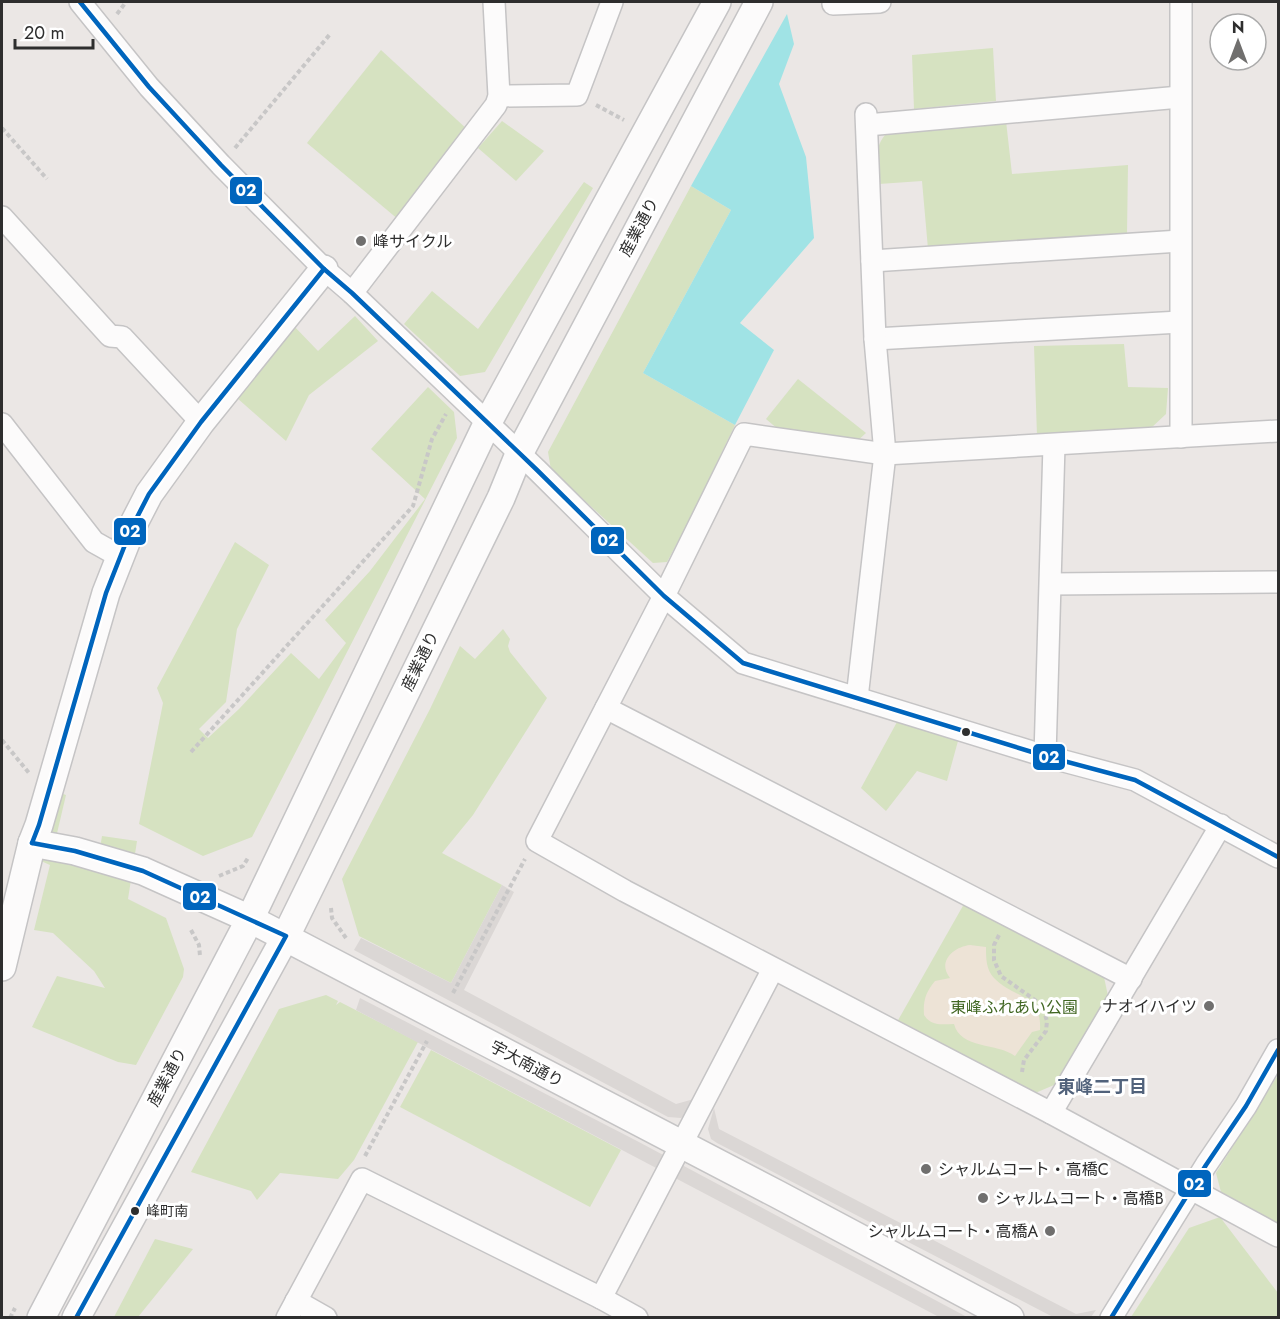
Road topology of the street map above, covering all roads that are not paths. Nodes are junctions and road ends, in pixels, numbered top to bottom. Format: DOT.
graph roads {
  1 [pos="80,2"];
  2 [pos="494,2"];
  3 [pos="612,2"];
  4 [pos="717,2"];
  5 [pos="759,2"];
  6 [pos="880,2"];
  7 [pos="1181,2"];
  8 [pos="833,4"];
  9 [pos="499,96"];
  10 [pos="1180,97"];
  11 [pos="2,217"];
  12 [pos="1180,241"];
  13 [pos="872,261"];
  14 [pos="324,269"];
  15 [pos="352,293"];
  16 [pos="1180,322"];
  17 [pos="875,339"];
  18 [pos="201,422"];
  19 [pos="2,424"];
  20 [pos="487,424"];
  21 [pos="1278,431"];
  22 [pos="1181,437"];
  23 [pos="1054,445"];
  24 [pos="519,454"];
  25 [pos="885,454"];
  26 [pos="119,556"];
  27 [pos="1278,582"];
  28 [pos="1051,584"];
  29 [pos="664,596"];
  30 [pos="857,698"];
  31 [pos="606,708"];
  32 [pos="1046,756"];
  33 [pos="1221,825"];
  34 [pos="32,843"];
  35 [pos="1278,857"];
  36 [pos="250,919"];
  37 [pos="286,936"];
  38 [pos="2,967"];
  39 [pos="773,969"];
  40 [pos="1131,979"];
  41 [pos="1278,1050"];
  42 [pos="1051,1113"];
  43 [pos="682,1145"];
  44 [pos="1191,1189"];
  45 [pos="1278,1236"];
  46 [pos="601,1298"];
  47 [pos="291,1309"];
  48 [pos="41,1317"];
  49 [pos="76,1317"];
  50 [pos="326,1317"];
  51 [pos="637,1317"];
  52 [pos="1010,1317"];
  53 [pos="1111,1317"];
  1 -- 14 [label="street"];
  2 -- 9 [label="street"];
  3 -- 9 [label="street"];
  4 -- 20 [label="street, 産業通り"];
  5 -- 24 [label="street, 産業通り"];
  6 -- 8 [label="street"];
  7 -- 10 [label="street"];
  9 -- 15 [label="street"];
  10 -- 12 [label="street"];
  10 -- 13 [label="street"];
  11 -- 18 [label="street"];
  12 -- 13 [label="street"];
  12 -- 16 [label="street"];
  13 -- 17 [label="street"];
  14 -- 15 [label="street"];
  14 -- 18 [label="street"];
  15 -- 20 [label="street"];
  16 -- 17 [label="street"];
  16 -- 22 [label="street"];
  17 -- 25 [label="street"];
  18 -- 26 [label="street"];
  19 -- 26 [label="street"];
  20 -- 24 [label="street"];
  20 -- 36 [label="street, 産業通り"];
  21 -- 22 [label="street"];
  22 -- 23 [label="street"];
  23 -- 25 [label="street"];
  23 -- 28 [label="street"];
  24 -- 29 [label="street"];
  24 -- 37 [label="street, 産業通り"];
  25 -- 29 [label="street"];
  25 -- 30 [label="street"];
  26 -- 34 [label="street"];
  27 -- 28 [label="street"];
  28 -- 32 [label="street"];
  29 -- 30 [label="street"];
  29 -- 31 [label="street"];
  30 -- 32 [label="street"];
  31 -- 39 [label="street"];
  31 -- 40 [label="street"];
  32 -- 33 [label="street"];
  33 -- 35 [label="street"];
  33 -- 40 [label="street"];
  34 -- 36 [label="street, 宇大南通り"];
  34 -- 38 [label="street"];
  36 -- 37 [label="street, 宇大南通り"];
  36 -- 48 [label="street, 産業通り"];
  37 -- 43 [label="street, 宇大南通り"];
  37 -- 49 [label="street, 産業通り"];
  39 -- 42 [label="street"];
  39 -- 43 [label="street"];
  40 -- 42 [label="street"];
  41 -- 44 [label="street"];
  42 -- 44 [label="street"];
  43 -- 46 [label="street"];
  43 -- 52 [label="street, 宇大南通り"];
  44 -- 45 [label="street"];
  44 -- 53 [label="street"];
  46 -- 47 [label="street"];
  46 -- 51 [label="street"];
  47 -- 50 [label="street"];
}
